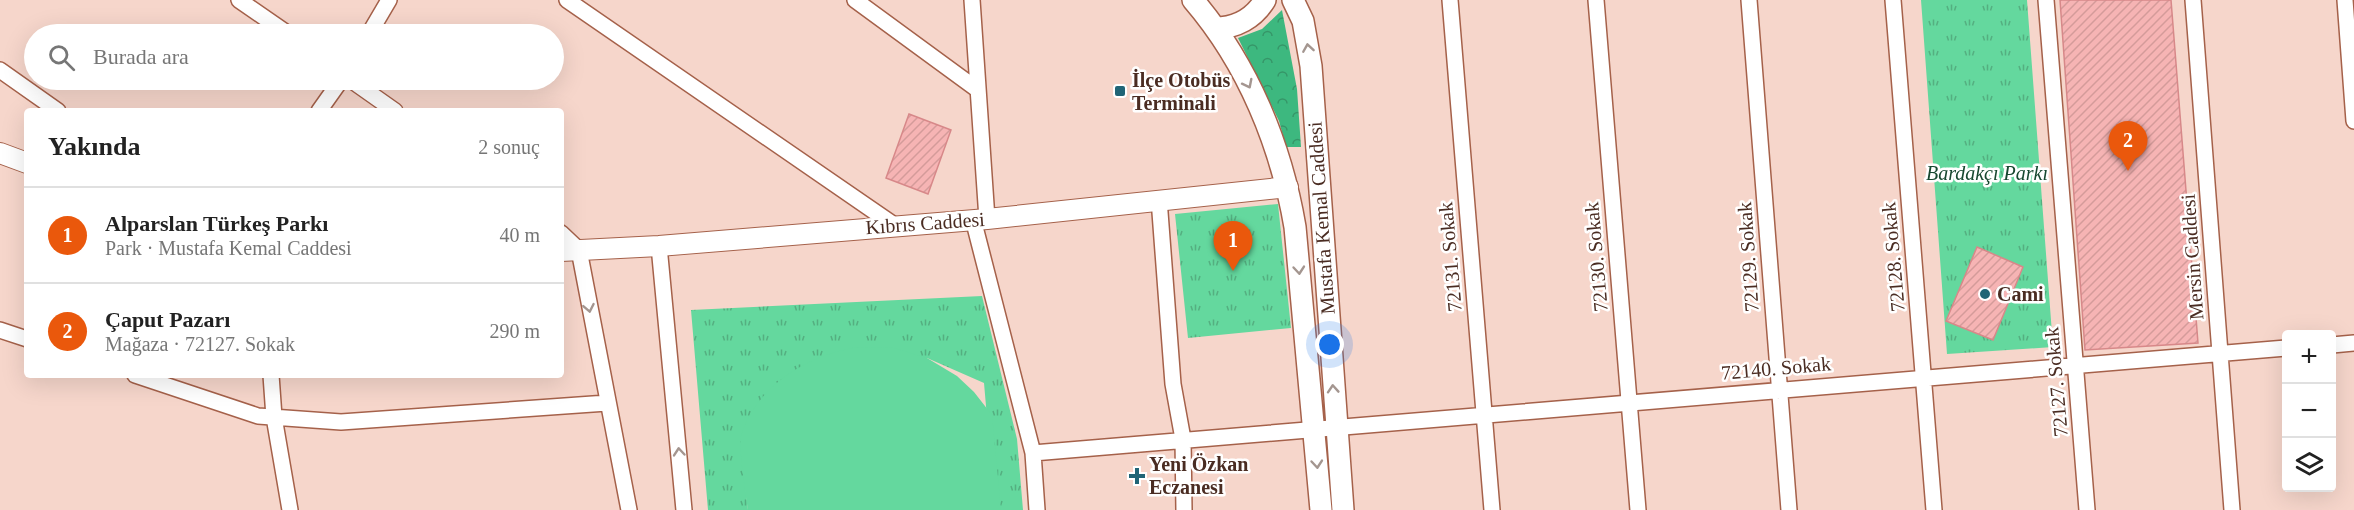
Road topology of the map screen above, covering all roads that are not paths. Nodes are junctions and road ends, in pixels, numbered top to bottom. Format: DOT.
graph roads {
  1 [pos="239,0"];
  2 [pos="389,0"];
  3 [pos="567,0"];
  4 [pos="855,0"];
  5 [pos="972,0"];
  6 [pos="1193,0"];
  7 [pos="1265,0"];
  8 [pos="1293,0"];
  9 [pos="1450,0"];
  10 [pos="1596,0"];
  11 [pos="1749,0"];
  12 [pos="1893,0"];
  13 [pos="2046,0"];
  14 [pos="2193,0"];
  15 [pos="2345,0"];
  16 [pos="1302,10"];
  17 [pos="274,24"];
  18 [pos="375,24"];
  19 [pos="1215,28"];
  20 [pos="0,70"];
  21 [pos="24,87"];
  22 [pos="28,90"];
  23 [pos="334,90"];
  24 [pos="365,90"];
  25 [pos="978,90"];
  26 [pos="54,108"];
  27 [pos="321,108"];
  28 [pos="391,108"];
  29 [pos="2354,121"];
  30 [pos="0,153"];
  31 [pos="24,162"];
  32 [pos="1288,187"];
  33 [pos="1159,199"];
  34 [pos="980,219"];
  35 [pos="894,225"];
  36 [pos="659,246"];
  37 [pos="570,250"];
  38 [pos="0,330"];
  39 [pos="24,338"];
  40 [pos="2354,343"];
  41 [pos="2336,345"];
  42 [pos="2282,348"];
  43 [pos="2220,352"];
  44 [pos="2075,364"];
  45 [pos="1923,377"];
  46 [pos="144,378"];
  47 [pos="271,378"];
  48 [pos="1779,389"];
  49 [pos="1629,402"];
  50 [pos="607,403"];
  51 [pos="1484,414"];
  52 [pos="274,417"];
  53 [pos="1325,427"];
  54 [pos="1183,439"];
  55 [pos="1033,453"];
  56 [pos="290,510"];
  57 [pos="629,510"];
  58 [pos="684,510"];
  59 [pos="1037,510"];
  60 [pos="1184,510"];
  61 [pos="1321,510"];
  62 [pos="1342,510"];
  63 [pos="1492,510"];
  64 [pos="1638,510"];
  65 [pos="1788,510"];
  66 [pos="1934,510"];
  67 [pos="2087,510"];
  68 [pos="2232,510"];
  1 -- 17 [label="street"];
  2 -- 18 [label="street"];
  3 -- 35 [label="street"];
  4 -- 25 [label="street"];
  5 -- 25 [label="street"];
  6 -- 19 [label="main road, Mustafa Kemal Caddesi"];
  7 -- 19 [label="main road"];
  8 -- 16 [label="main road, Mustafa Kemal Caddesi"];
  9 -- 51 [label="street, 72131. Sokak"];
  10 -- 49 [label="street, 72130. Sokak"];
  11 -- 48 [label="street, 72129. Sokak"];
  12 -- 45 [label="street, 72128. Sokak"];
  13 -- 44 [label="street, 72127. Sokak"];
  14 -- 43 [label="street, Mersin Caddesi"];
  15 -- 29 [label="street"];
  53 -- 16 [label="main road, Mustafa Kemal Caddesi, one-way"];
  19 -- 32 [label="main road, Mustafa Kemal Caddesi, one-way"];
  20 -- 21 [label="street"];
  22 -- 26 [label="street"];
  23 -- 27 [label="street"];
  24 -- 28 [label="street"];
  25 -- 34 [label="street"];
  30 -- 31 [label="street"];
  32 -- 33 [label="street, Kıbrıs Caddesi"];
  32 -- 53 [label="main road, Mustafa Kemal Caddesi, one-way"];
  33 -- 34 [label="street, Kıbrıs Caddesi"];
  33 -- 54 [label="street"];
  34 -- 35 [label="street, Kıbrıs Caddesi"];
  34 -- 55 [label="street"];
  35 -- 36 [label="street, Kıbrıs Caddesi"];
  36 -- 37 [label="street, Kıbrıs Caddesi"];
  58 -- 36 [label="street, one-way"];
  37 -- 50 [label="street, one-way"];
  38 -- 39 [label="street"];
  40 -- 41 [label="street"];
  42 -- 43 [label="street, 72140. Sokak"];
  43 -- 44 [label="street, 72140. Sokak"];
  43 -- 68 [label="street, Mersin Caddesi"];
  44 -- 45 [label="street, 72140. Sokak"];
  44 -- 67 [label="street, 72127. Sokak"];
  45 -- 48 [label="street, 72140. Sokak"];
  45 -- 66 [label="street, 72128. Sokak"];
  46 -- 52 [label="street"];
  47 -- 52 [label="street"];
  48 -- 49 [label="street, 72140. Sokak"];
  48 -- 65 [label="street, 72129. Sokak"];
  49 -- 51 [label="street, 72140. Sokak"];
  49 -- 64 [label="street, 72130. Sokak"];
  50 -- 52 [label="street"];
  50 -- 57 [label="street"];
  51 -- 53 [label="street, 72140. Sokak"];
  51 -- 63 [label="street, 72131. Sokak"];
  52 -- 56 [label="street"];
  53 -- 54 [label="street, 72140. Sokak"];
  53 -- 61 [label="main road, Mustafa Kemal Caddesi, one-way"];
  53 -- 62 [label="main road, Mustafa Kemal Caddesi"];
  54 -- 55 [label="street, 72140. Sokak"];
  54 -- 60 [label="street"];
  55 -- 59 [label="street"];
}
